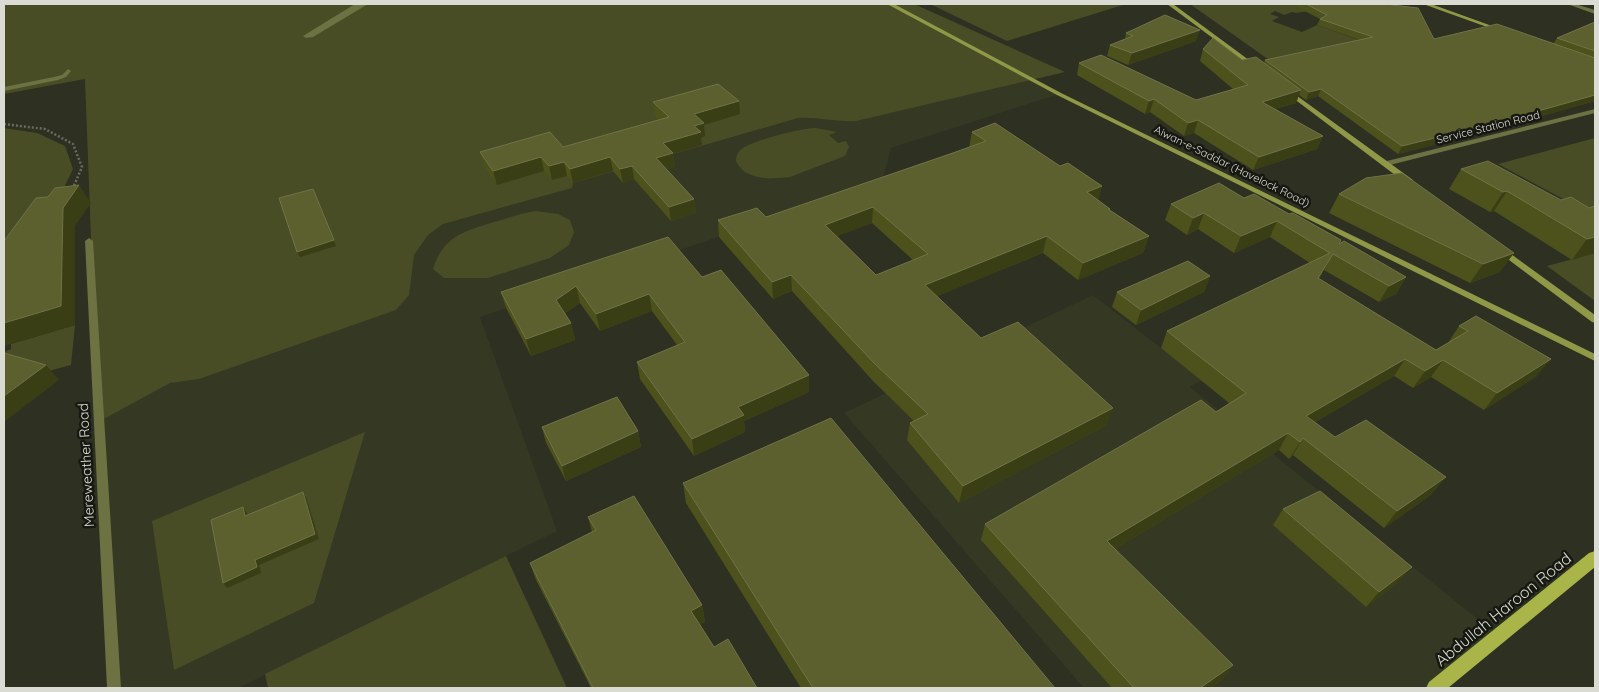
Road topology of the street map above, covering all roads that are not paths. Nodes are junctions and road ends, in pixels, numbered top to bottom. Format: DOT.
graph roads {
  1 [pos="359,4"];
  2 [pos="365,4"];
  3 [pos="890,4"];
  4 [pos="1170,4"];
  5 [pos="1426,4"];
  6 [pos="1570,4"];
  7 [pos="1595,12"];
  8 [pos="1511,34"];
  9 [pos="68,71"];
  10 [pos="1266,75"];
  11 [pos="1282,87"];
  12 [pos="4,89"];
  13 [pos="1595,111"];
  14 [pos="1386,164"];
  15 [pos="1418,188"];
  16 [pos="89,241"];
  17 [pos="1490,241"];
  18 [pos="1595,320"];
  19 [pos="1567,344"];
  20 [pos="1595,358"];
  21 [pos="1595,367"];
  22 [pos="1595,558"];
  23 [pos="114,688"];
  24 [pos="1435,688"];
  1 -- 2 [label="street"];
  3 -- 19 [label="main road, Aiwan-e-Saddar (Havelock Road)"];
  4 -- 10 [label="main road"];
  5 -- 8 [label="main road"];
  6 -- 7 [label="street"];
  9 -- 12 [label="street"];
  11 -- 14 [label="main road"];
  13 -- 14 [label="street, Service Station Road"];
  14 -- 15 [label="main road"];
  16 -- 23 [label="street, Mereweather Road"];
  17 -- 18 [label="main road"];
  19 -- 20 [label="main road"];
  19 -- 21 [label="main road"];
  22 -- 24 [label="main road, Abdullah Haroon Road"];
}
